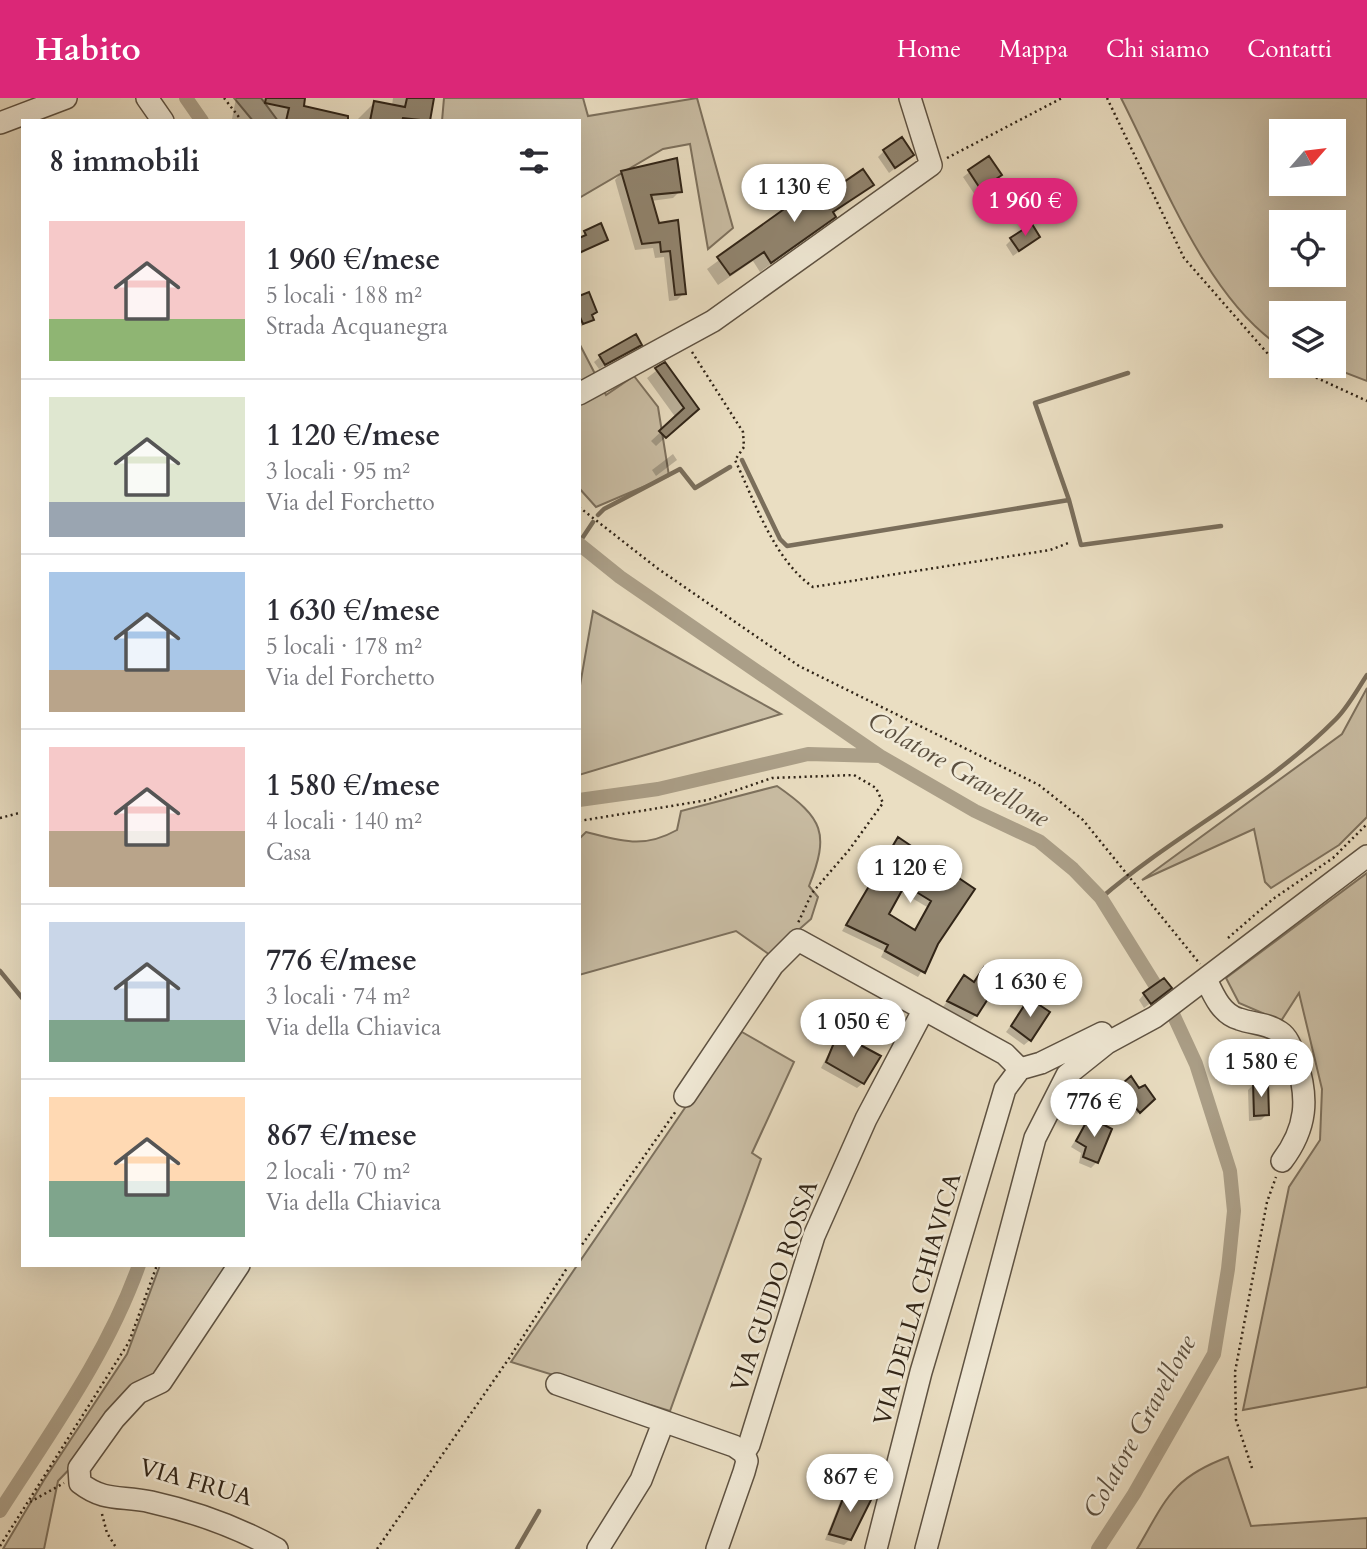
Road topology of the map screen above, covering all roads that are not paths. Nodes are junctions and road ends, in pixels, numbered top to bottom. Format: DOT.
graph roads {
  1 [pos="147,98"];
  2 [pos="910,98"];
  3 [pos="57,108"];
  4 [pos="162,119"];
  5 [pos="0,123"];
  6 [pos="581,393"];
  7 [pos="1367,856"];
  8 [pos="1208,977"];
  9 [pos="923,1009"];
  10 [pos="1155,1017"];
  11 [pos="1020,1069"];
  12 [pos="685,1096"];
  13 [pos="1282,1161"];
  14 [pos="238,1267"];
  15 [pos="556,1384"];
  16 [pos="663,1423"];
  17 [pos="744,1452"];
  18 [pos="89,1487"];
  19 [pos="277,1549"];
  20 [pos="284,1549"];
  21 [pos="598,1549"];
  22 [pos="717,1549"];
  23 [pos="876,1549"];
  24 [pos="926,1549"];
  1 -- 4 [label="street"];
  2 -- 6 [label="street"];
  3 -- 5 [label="street"];
  7 -- 8 [label="street"];
  8 -- 10 [label="street"];
  8 -- 13 [label="street"];
  9 -- 11 [label="street"];
  9 -- 12 [label="street"];
  9 -- 17 [label="street, VIA GUIDO ROSSA"];
  10 -- 11 [label="street"];
  10 -- 24 [label="street"];
  11 -- 23 [label="street, VIA DELLA CHIAVICA"];
  14 -- 18 [label="street"];
  15 -- 16 [label="street"];
  16 -- 17 [label="street"];
  16 -- 21 [label="street"];
  17 -- 22 [label="street, VIA GUIDO ROSSA"];
  18 -- 19 [label="street, VIA FRUA"];
  18 -- 20 [label="street, VIA FRUA"];
}
